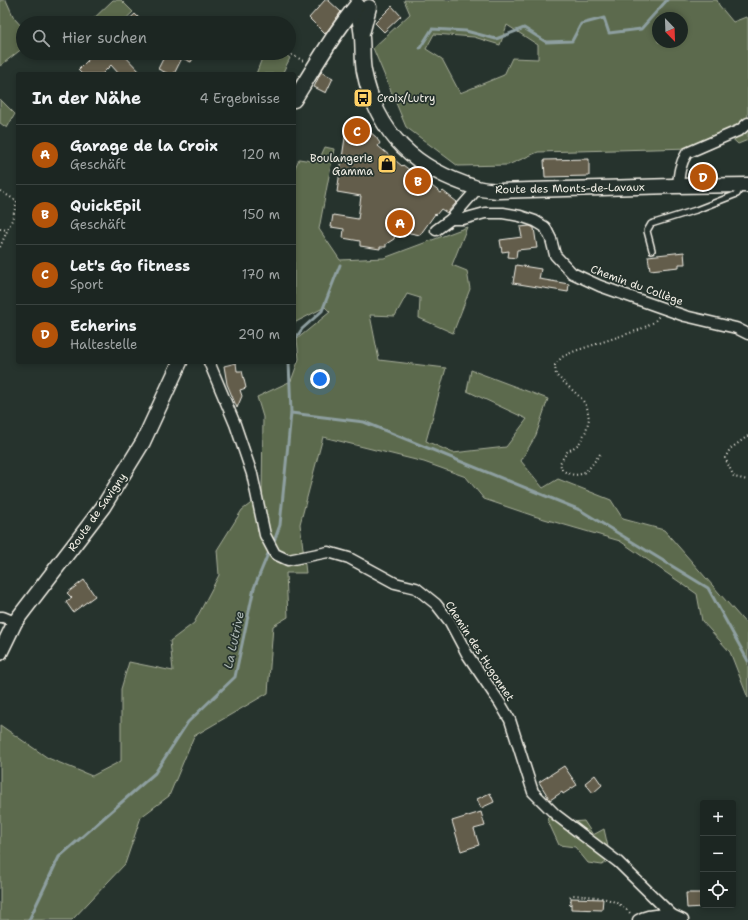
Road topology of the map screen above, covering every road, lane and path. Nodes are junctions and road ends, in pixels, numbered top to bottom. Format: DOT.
graph roads {
  1 [pos="364,3"];
  2 [pos="296,57"];
  3 [pos="305,61"];
  4 [pos="296,97"];
  5 [pos="748,123"];
  6 [pos="745,185"];
  7 [pos="678,186"];
  8 [pos="478,188"];
  9 [pos="0,191"];
  10 [pos="16,200"];
  11 [pos="16,207"];
  12 [pos="451,219"];
  13 [pos="0,228"];
  14 [pos="8,230"];
  15 [pos="436,230"];
  16 [pos="0,247"];
  17 [pos="652,250"];
  18 [pos="663,308"];
  19 [pos="748,334"];
  20 [pos="179,364"];
  21 [pos="210,364"];
  22 [pos="748,436"];
  23 [pos="600,454"];
  24 [pos="748,480"];
  25 [pos="0,617"];
  26 [pos="15,622"];
  27 [pos="0,653"];
  28 [pos="570,905"];
  29 [pos="672,915"];
  30 [pos="635,918"];
  31 [pos="682,920"];
  1 -- 4 [label="street"];
  1 -- 8 [label="street, Route des Monts-de-Lavaux"];
  2 -- 3 [label="path"];
  5 -- 7 [label="street"];
  6 -- 7 [label="street, Route des Monts-de-Lavaux"];
  6 -- 17 [label="lane"];
  7 -- 8 [label="street, Route des Monts-de-Lavaux"];
  8 -- 12 [label="street"];
  9 -- 10 [label="path"];
  11 -- 14 [label="path"];
  12 -- 15 [label="street"];
  12 -- 18 [label="street, Chemin du Collège"];
  13 -- 14 [label="path"];
  14 -- 16 [label="path"];
  18 -- 19 [label="street, Chemin du Collège"];
  18 -- 23 [label="path"];
  20 -- 26 [label="street, Route de Savigny"];
  21 -- 29 [label="street, Chemin des Hugonnet"];
  22 -- 24 [label="path"];
  25 -- 26 [label="street"];
  26 -- 27 [label="street, Route de Savigny"];
  28 -- 30 [label="path"];
  29 -- 30 [label="street"];
  29 -- 31 [label="street, Chemin des Hugonnet"];
}
